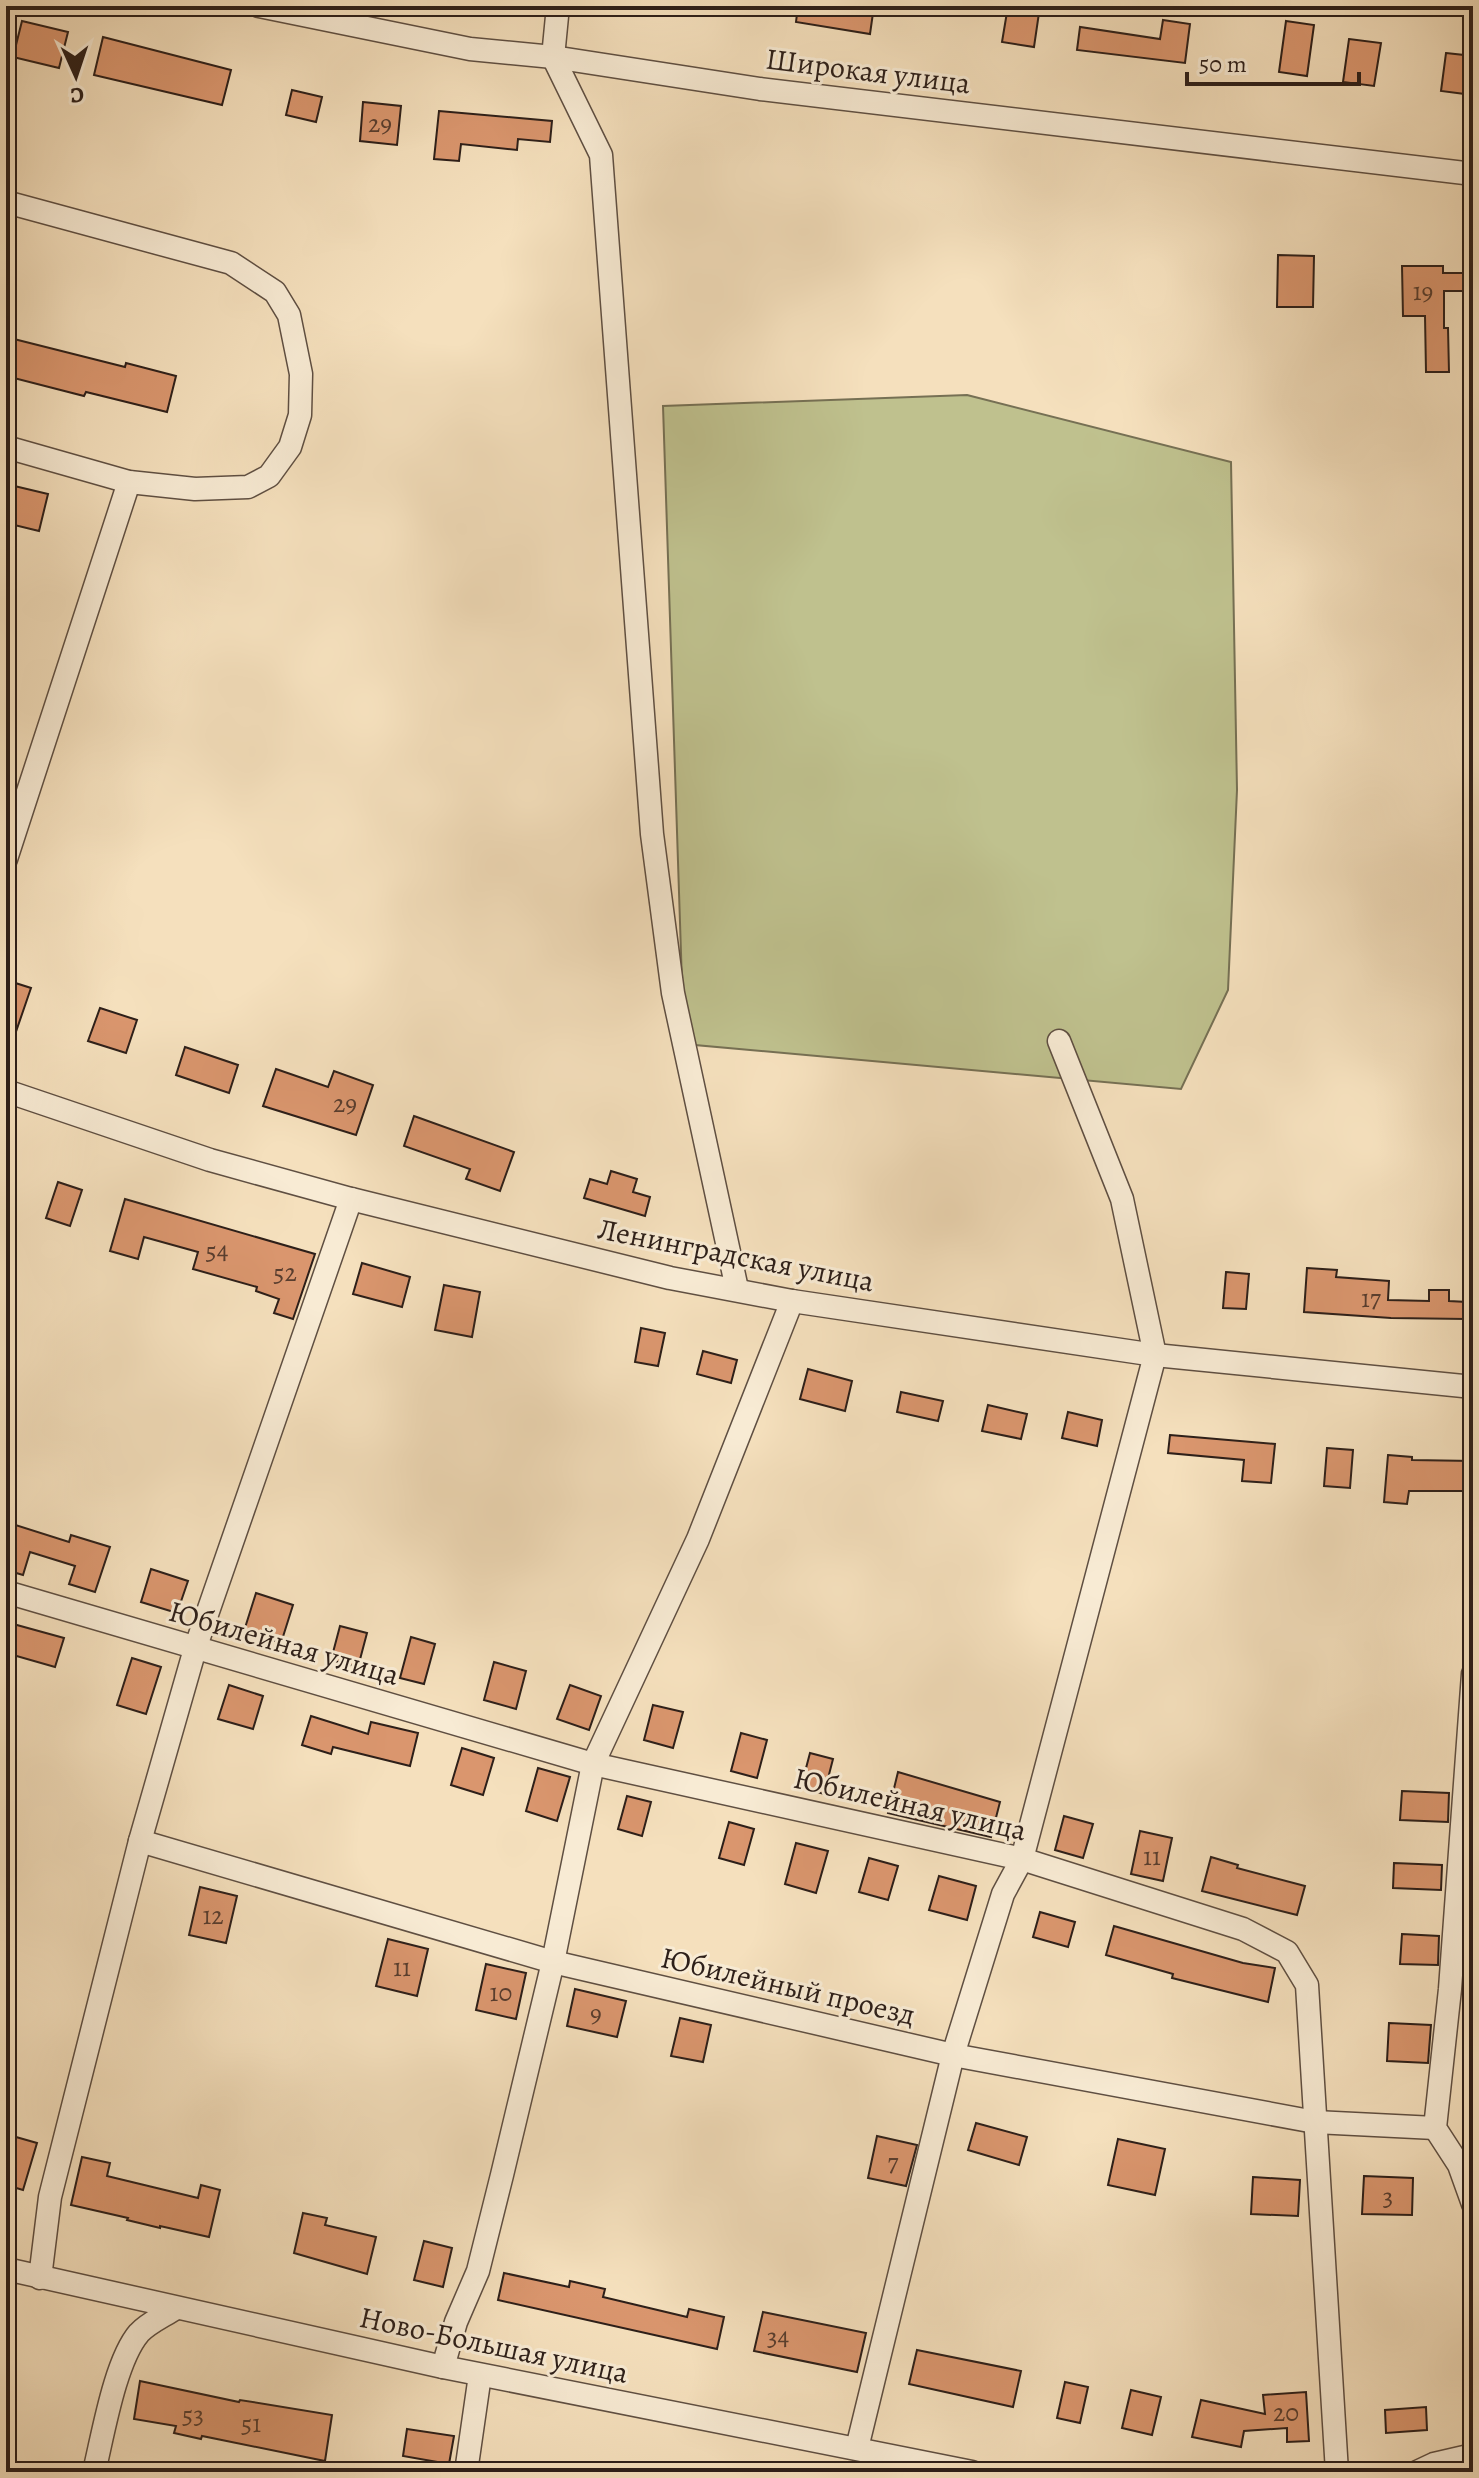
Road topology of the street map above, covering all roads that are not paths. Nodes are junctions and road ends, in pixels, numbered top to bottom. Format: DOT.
graph roads {
  1 [pos="259,6"];
  2 [pos="558,6"];
  3 [pos="553,57"];
  4 [pos="1473,174"];
  5 [pos="6,202"];
  6 [pos="6,447"];
  7 [pos="129,482"];
  8 [pos="6,859"];
  9 [pos="1059,1041"];
  10 [pos="6,1091"];
  11 [pos="351,1199"];
  12 [pos="737,1289"];
  13 [pos="792,1301"];
  14 [pos="1155,1355"];
  15 [pos="1473,1387"];
  16 [pos="6,1592"];
  17 [pos="195,1649"];
  18 [pos="1473,1674"];
  19 [pos="593,1764"];
  20 [pos="140,1841"];
  21 [pos="1022,1859"];
  22 [pos="553,1962"];
  23 [pos="953,2055"];
  24 [pos="1315,2122"];
  25 [pos="1435,2128"];
  26 [pos="1473,2204"];
  27 [pos="6,2269"];
  28 [pos="40,2278"];
  29 [pos="176,2308"];
  30 [pos="443,2367"];
  31 [pos="480,2375"];
  32 [pos="857,2448"];
  33 [pos="1473,2455"];
  34 [pos="963,2471"];
  35 [pos="94,2472"];
  36 [pos="466,2472"];
  37 [pos="1337,2472"];
  38 [pos="1417,2472"];
  1 -- 3 [label="street, Широкая улица"];
  2 -- 3 [label="street"];
  3 -- 4 [label="street, Широкая улица"];
  3 -- 12 [label="street"];
  5 -- 7 [label="street"];
  6 -- 7 [label="street"];
  7 -- 8 [label="street"];
  9 -- 14 [label="street"];
  10 -- 11 [label="street, Ленинградская улица"];
  11 -- 12 [label="street, Ленинградская улица"];
  11 -- 17 [label="street"];
  12 -- 13 [label="street, Ленинградская улица"];
  13 -- 14 [label="street, Ленинградская улица"];
  13 -- 19 [label="street"];
  14 -- 15 [label="street, Ленинградская улица"];
  14 -- 21 [label="street"];
  16 -- 17 [label="street, Юбилейная улица"];
  17 -- 19 [label="street, Юбилейная улица"];
  17 -- 20 [label="street"];
  18 -- 25 [label="street"];
  19 -- 21 [label="street, Юбилейная улица"];
  19 -- 22 [label="street"];
  20 -- 22 [label="street, Юбилейный проезд"];
  20 -- 28 [label="street"];
  21 -- 23 [label="street"];
  21 -- 24 [label="street, Юбилейная улица"];
  22 -- 23 [label="street, Юбилейный проезд"];
  22 -- 30 [label="street"];
  23 -- 24 [label="street, Юбилейный проезд"];
  23 -- 32 [label="street"];
  24 -- 25 [label="street, Юбилейный проезд"];
  24 -- 37 [label="street, Юбилейная улица"];
  25 -- 26 [label="street"];
  27 -- 28 [label="street, Ново-Большая улица"];
  28 -- 29 [label="street, Ново-Большая улица"];
  29 -- 30 [label="street, Ново-Большая улица"];
  29 -- 35 [label="street"];
  30 -- 31 [label="street, Ново-Большая улица"];
  31 -- 32 [label="street, Ново-Большая улица"];
  31 -- 36 [label="street"];
  32 -- 34 [label="street, Ново-Большая улица"];
  33 -- 38 [label="street"];
}
